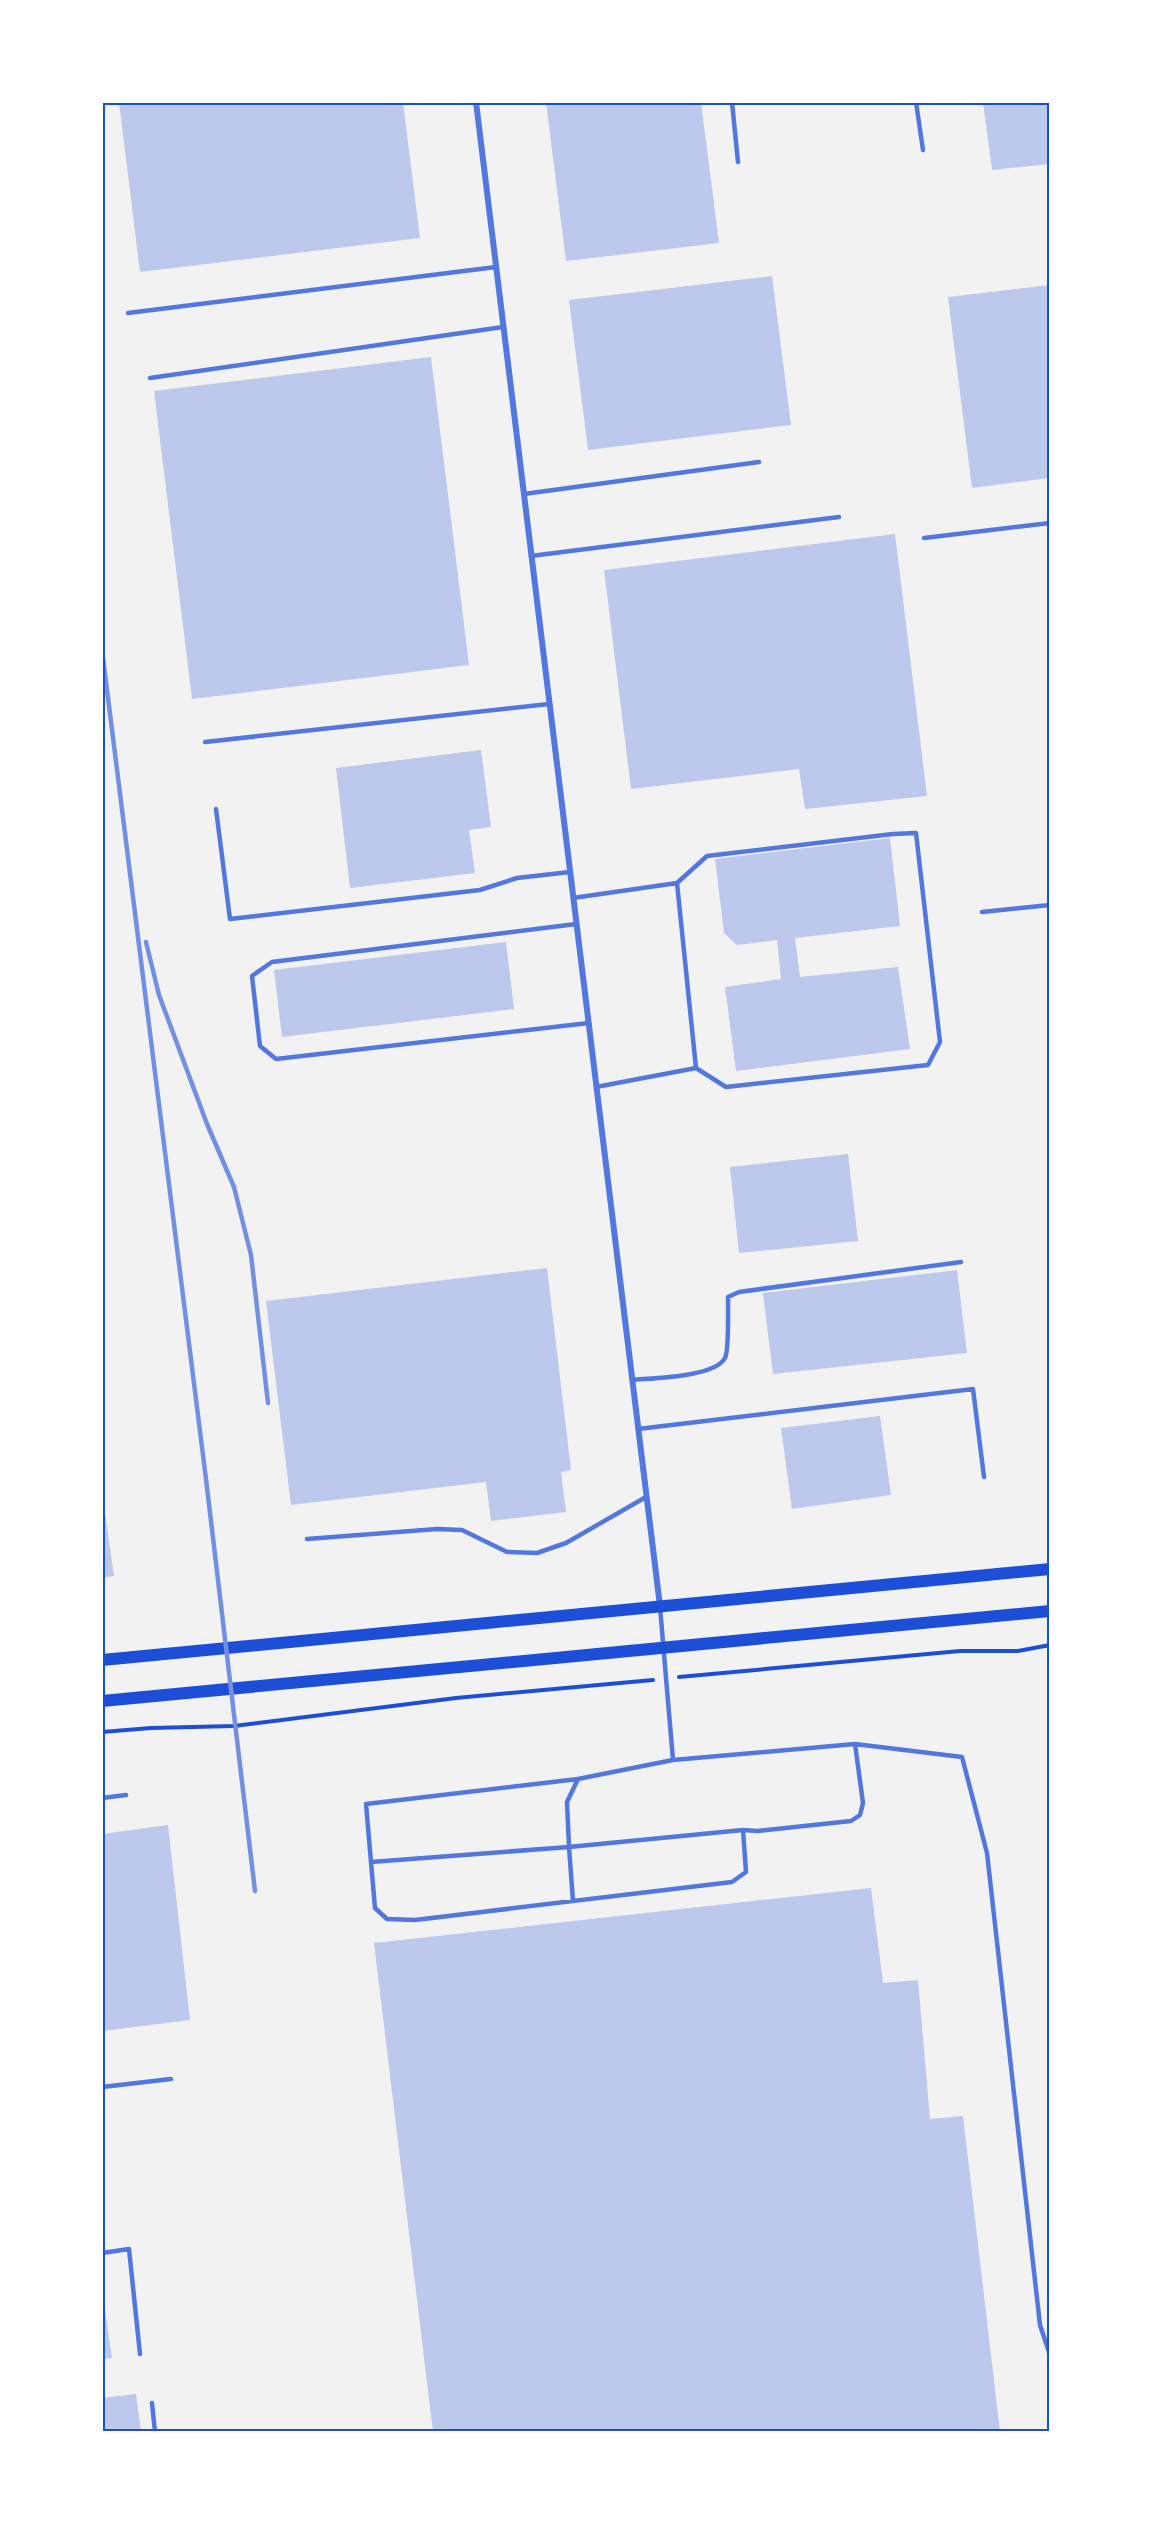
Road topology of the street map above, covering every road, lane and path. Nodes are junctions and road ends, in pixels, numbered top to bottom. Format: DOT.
graph roads {
  1 [pos="476,102"];
  2 [pos="732,102"];
  3 [pos="916,102"];
  4 [pos="923,150"];
  5 [pos="738,162"];
  6 [pos="496,267"];
  7 [pos="128,313"];
  8 [pos="503,327"];
  9 [pos="150,378"];
  10 [pos="759,462"];
  11 [pos="524,494"];
  12 [pos="839,517"];
  13 [pos="1050,523"];
  14 [pos="924,538"];
  15 [pos="531,556"];
  16 [pos="549,704"];
  17 [pos="205,742"];
  18 [pos="216,809"];
  19 [pos="570,872"];
  20 [pos="677,883"];
  21 [pos="573,898"];
  22 [pos="1050,904"];
  23 [pos="982,912"];
  24 [pos="576,924"];
  25 [pos="588,1023"];
  26 [pos="696,1068"];
  27 [pos="596,1087"];
  28 [pos="962,1262"];
  29 [pos="632,1380"];
  30 [pos="638,1429"];
  31 [pos="984,1477"];
  32 [pos="646,1497"];
  33 [pos="307,1539"];
  34 [pos="1050,1569"];
  35 [pos="660,1607"];
  36 [pos="1050,1611"];
  37 [pos="1050,1645"];
  38 [pos="663,1648"];
  39 [pos="102,1660"];
  40 [pos="666,1679"];
  41 [pos="102,1701"];
  42 [pos="102,1732"];
  43 [pos="855,1744"];
  44 [pos="673,1760"];
  45 [pos="578,1779"];
  46 [pos="126,1795"];
  47 [pos="102,1798"];
  48 [pos="743,1830"];
  49 [pos="569,1847"];
  50 [pos="371,1862"];
  51 [pos="573,1901"];
  52 [pos="171,2079"];
  53 [pos="102,2087"];
  54 [pos="102,2253"];
  55 [pos="140,2354"];
  56 [pos="1050,2355"];
  57 [pos="152,2403"];
  58 [pos="155,2432"];
  1 -- 6 [label="street"];
  2 -- 5 [label="lane"];
  3 -- 4 [label="lane"];
  6 -- 7 [label="lane"];
  6 -- 8 [label="street"];
  8 -- 9 [label="lane"];
  8 -- 11 [label="street"];
  10 -- 11 [label="lane"];
  11 -- 15 [label="street"];
  12 -- 15 [label="lane"];
  13 -- 14 [label="lane"];
  15 -- 16 [label="street"];
  16 -- 17 [label="lane"];
  16 -- 19 [label="street"];
  18 -- 19 [label="lane"];
  19 -- 21 [label="street"];
  20 -- 21 [label="lane"];
  20 -- 26 [label="lane"];
  20 -- 26 [label="lane"];
  21 -- 24 [label="street"];
  22 -- 23 [label="lane"];
  24 -- 25 [label="street"];
  24 -- 25 [label="lane"];
  25 -- 27 [label="street"];
  26 -- 27 [label="lane"];
  27 -- 29 [label="street"];
  28 -- 29 [label="lane"];
  29 -- 30 [label="street"];
  30 -- 31 [label="lane"];
  30 -- 32 [label="street"];
  32 -- 33 [label="lane"];
  32 -- 35 [label="street"];
  34 -- 35 [label="main road"];
  35 -- 38 [label="lane"];
  35 -- 39 [label="main road"];
  36 -- 38 [label="main road"];
  37 -- 40 [label="path"];
  38 -- 40 [label="lane"];
  38 -- 41 [label="main road"];
  40 -- 42 [label="path"];
  40 -- 44 [label="lane"];
  43 -- 44 [label="lane"];
  43 -- 48 [label="lane"];
  43 -- 56 [label="lane"];
  44 -- 45 [label="lane"];
  45 -- 49 [label="lane"];
  45 -- 50 [label="lane"];
  46 -- 47 [label="lane"];
  48 -- 49 [label="lane"];
  48 -- 51 [label="lane"];
  49 -- 50 [label="lane"];
  49 -- 51 [label="lane"];
  50 -- 51 [label="lane"];
  52 -- 53 [label="lane"];
  54 -- 55 [label="lane"];
  57 -- 58 [label="lane"];
}
